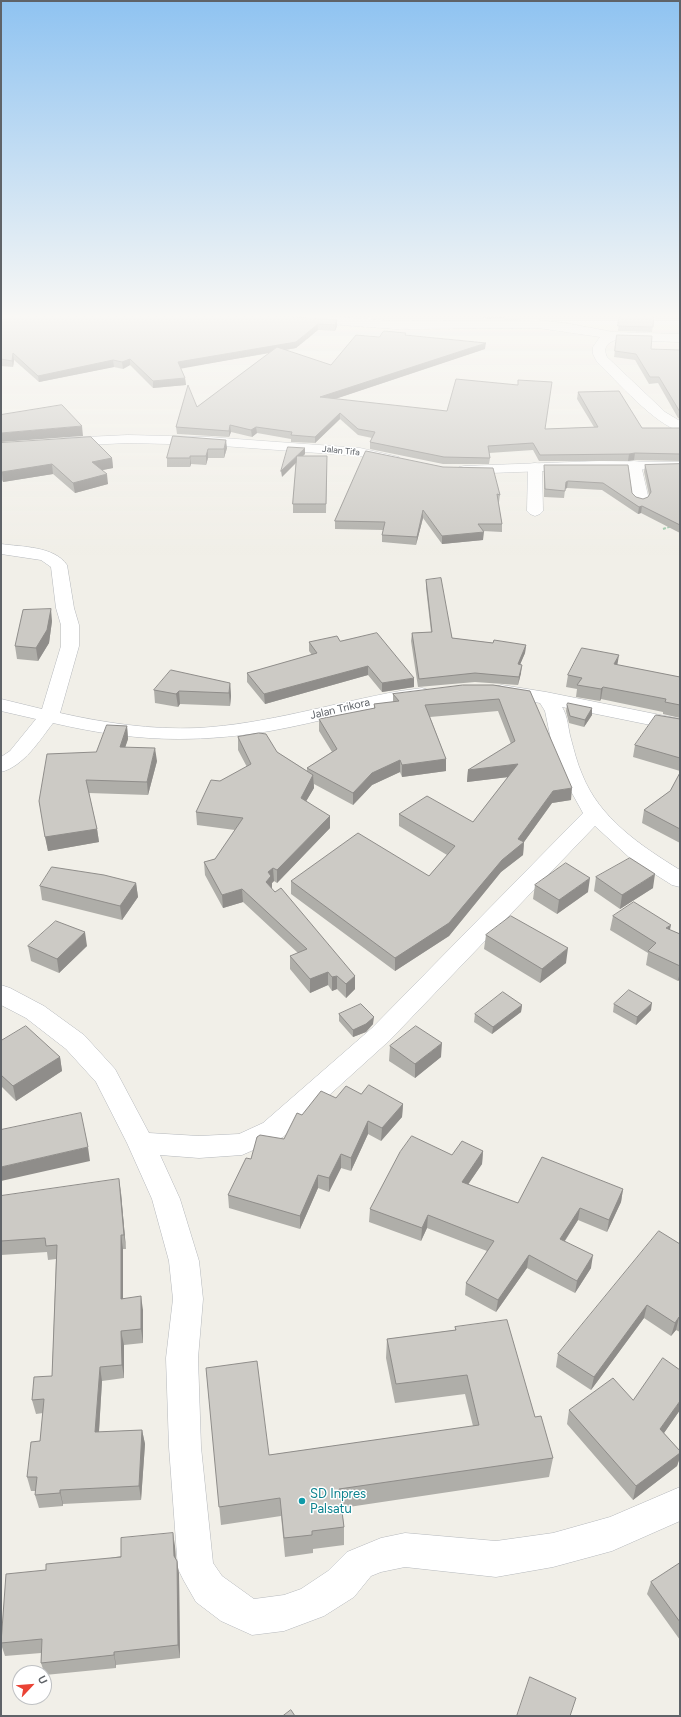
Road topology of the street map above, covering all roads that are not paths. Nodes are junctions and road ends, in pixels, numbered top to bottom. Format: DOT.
graph roads {
  1 [pos="637,394"];
  2 [pos="680,427"];
  3 [pos="51,444"];
  4 [pos="408,463"];
  5 [pos="634,465"];
  6 [pos="680,466"];
  7 [pos="535,467"];
  8 [pos="450,469"];
  9 [pos="641,500"];
  10 [pos="535,511"];
  11 [pos="1,549"];
  12 [pos="484,690"];
  13 [pos="441,692"];
  14 [pos="546,698"];
  15 [pos="1,705"];
  16 [pos="49,716"];
  17 [pos="680,724"];
  18 [pos="1,766"];
  19 [pos="594,814"];
  20 [pos="680,880"];
  21 [pos="1,994"];
  22 [pos="141,1142"];
  23 [pos="680,1504"];
  1 -- 2 [label="street"];
  3 -- 4 [label="street, Jalan Tifa"];
  5 -- 6 [label="street"];
  5 -- 7 [label="street"];
  5 -- 9 [label="street"];
  7 -- 8 [label="street"];
  7 -- 10 [label="street"];
  11 -- 16 [label="street"];
  12 -- 14 [label="street"];
  13 -- 16 [label="street, Jalan Trikora"];
  14 -- 17 [label="street"];
  14 -- 19 [label="street"];
  15 -- 16 [label="street, Jalan Trikora"];
  16 -- 18 [label="street"];
  19 -- 20 [label="street"];
  19 -- 22 [label="street"];
  21 -- 22 [label="street"];
  22 -- 23 [label="street"];
}
